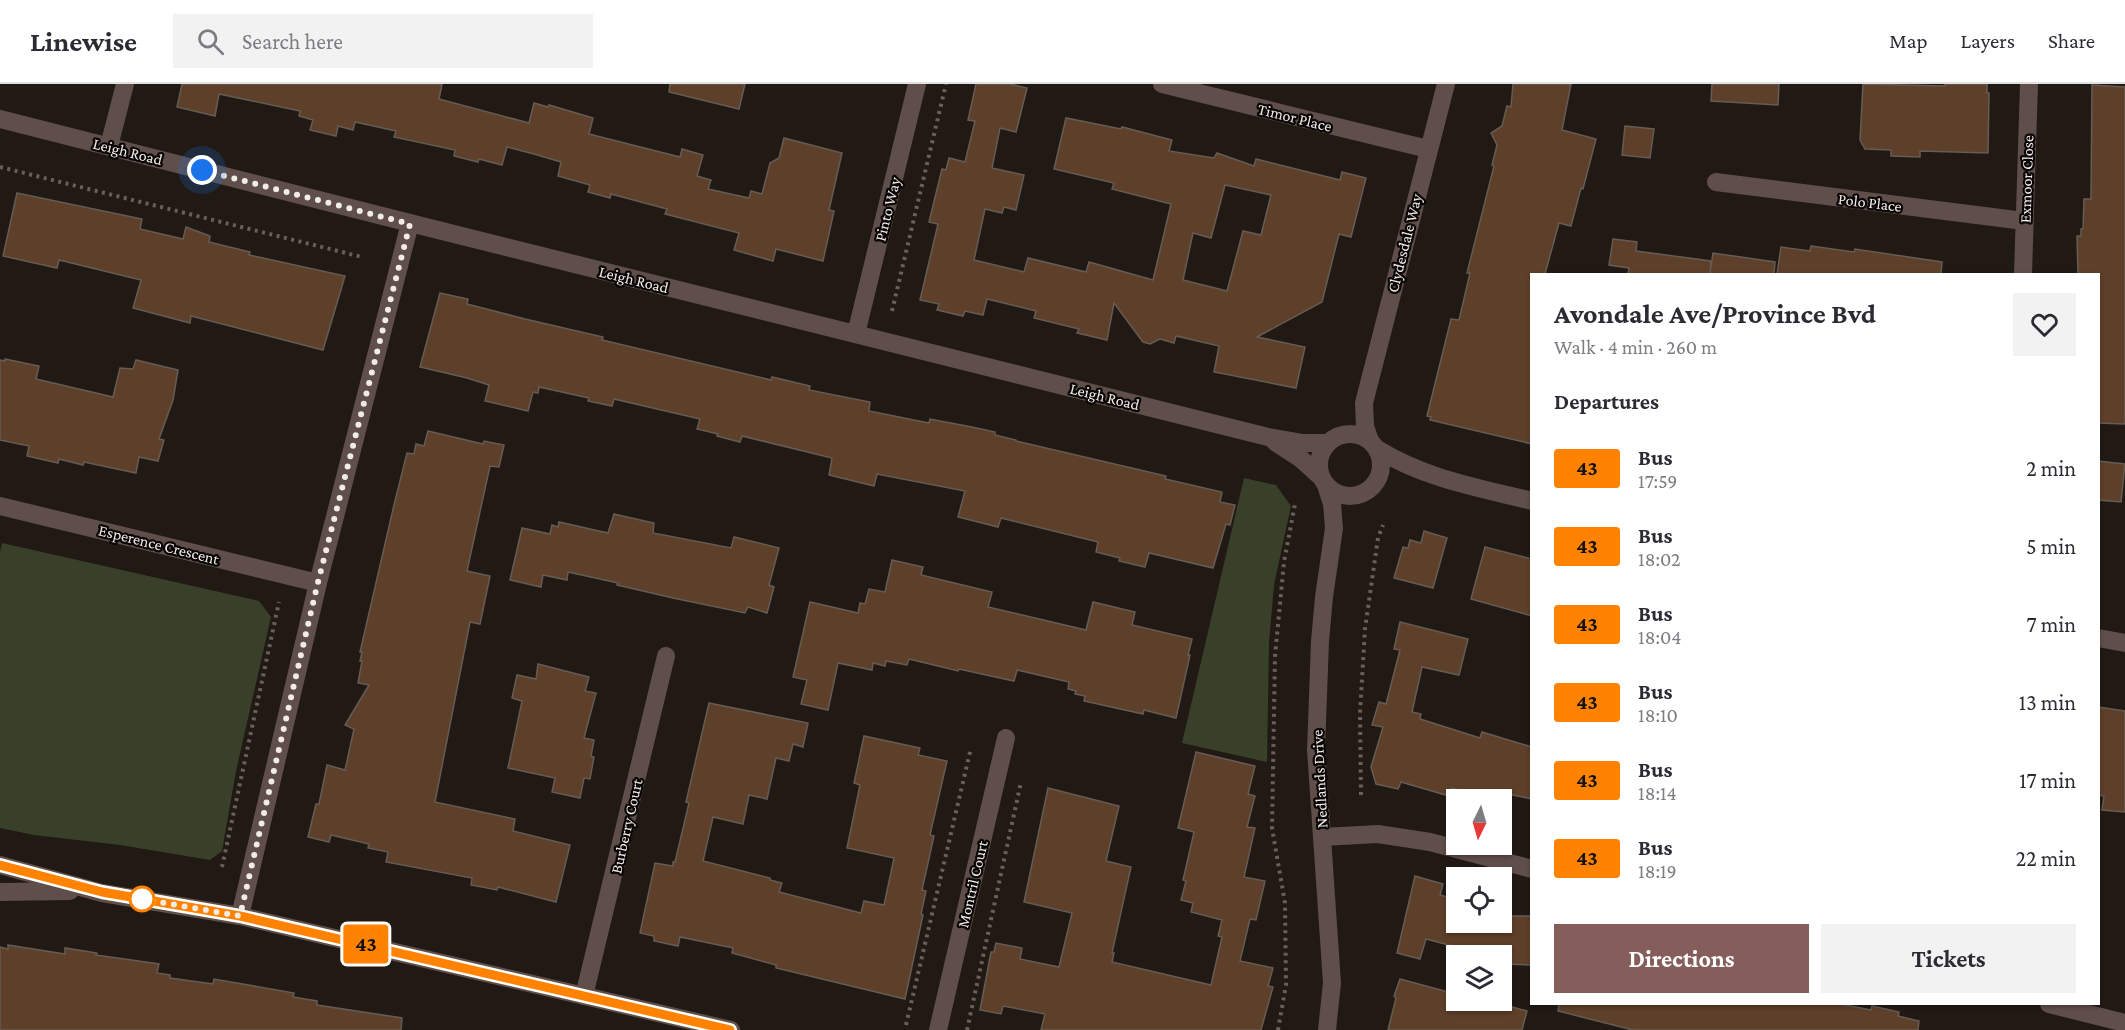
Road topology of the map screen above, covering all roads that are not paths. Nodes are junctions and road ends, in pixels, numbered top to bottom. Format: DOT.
graph roads {
  1 [pos="125,84"];
  2 [pos="917,84"];
  3 [pos="1162,84"];
  4 [pos="1446,84"];
  5 [pos="2029,84"];
  6 [pos="0,119"];
  7 [pos="109,146"];
  8 [pos="1428,149"];
  9 [pos="1716,182"];
  10 [pos="2024,221"];
  11 [pos="410,224"];
  12 [pos="2022,273"];
  13 [pos="856,334"];
  14 [pos="1364,403"];
  15 [pos="1268,437"];
  16 [pos="1332,440"];
  17 [pos="1373,445"];
  18 [pos="1433,477"];
  19 [pos="1323,481"];
  20 [pos="1376,483"];
  21 [pos="1356,496"];
  22 [pos="1530,501"];
  23 [pos="0,506"];
  24 [pos="1334,528"];
  25 [pos="318,582"];
  26 [pos="2100,638"];
  27 [pos="2125,643"];
  28 [pos="666,656"];
  29 [pos="1006,738"];
  30 [pos="1322,837"];
  31 [pos="0,865"];
  32 [pos="1530,868"];
  33 [pos="0,892"];
  34 [pos="102,892"];
  35 [pos="240,916"];
  36 [pos="585,996"];
  37 [pos="2053,1005"];
  38 [pos="2125,1023"];
  39 [pos="730,1030"];
  40 [pos="938,1030"];
  41 [pos="1327,1030"];
  1 -- 7 [label="street"];
  2 -- 13 [label="street, Pinto Way"];
  3 -- 8 [label="street, Timor Place"];
  4 -- 8 [label="street, Clydesdale Way"];
  5 -- 10 [label="street, Exmoor Close"];
  6 -- 7 [label="street, Leigh Road"];
  7 -- 11 [label="street, Leigh Road"];
  8 -- 14 [label="street, Clydesdale Way"];
  9 -- 10 [label="street, Polo Place"];
  10 -- 12 [label="street, Exmoor Close"];
  11 -- 13 [label="street, Leigh Road"];
  11 -- 25 [label="street"];
  13 -- 15 [label="street, Leigh Road"];
  14 -- 16 [label="street, Clydesdale Way"];
  14 -- 17 [label="street, Clydesdale Way"];
  15 -- 16 [label="street, Leigh Road"];
  15 -- 19 [label="street, Leigh Road"];
  16 -- 17 [label="street"];
  16 -- 19 [label="street, Clydesdale Way"];
  17 -- 18 [label="street"];
  17 -- 20 [label="street, Clydesdale Way"];
  18 -- 20 [label="street"];
  18 -- 22 [label="street"];
  19 -- 21 [label="street"];
  19 -- 24 [label="street, Clydesdale Way"];
  20 -- 21 [label="street"];
  21 -- 24 [label="street"];
  23 -- 25 [label="street, Esperence Crescent"];
  24 -- 30 [label="street, Nedlands Drive"];
  25 -- 35 [label="street"];
  26 -- 27 [label="street"];
  28 -- 36 [label="street, Burberry Court"];
  29 -- 40 [label="street, Montril Court"];
  30 -- 32 [label="street"];
  30 -- 41 [label="street, Nedlands Drive"];
  31 -- 34 [label="street"];
  33 -- 34 [label="street"];
  34 -- 35 [label="street"];
  35 -- 36 [label="street"];
  36 -- 39 [label="street"];
  37 -- 38 [label="street"];
}
